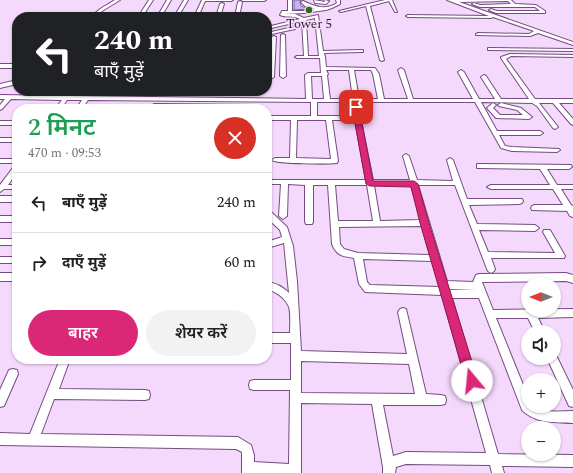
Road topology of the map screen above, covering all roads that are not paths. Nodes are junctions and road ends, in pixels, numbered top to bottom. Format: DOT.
graph roads {
  1 [pos="118,0"];
  2 [pos="150,0"];
  3 [pos="169,0"];
  4 [pos="186,0"];
  5 [pos="204,0"];
  6 [pos="231,0"];
  7 [pos="250,0"];
  8 [pos="264,0"];
  9 [pos="290,0"];
  10 [pos="316,0"];
  11 [pos="338,0"];
  12 [pos="361,0"];
  13 [pos="390,0"];
  14 [pos="462,0"];
  15 [pos="509,0"];
  16 [pos="241,1"];
  17 [pos="303,1"];
  18 [pos="453,1"];
  19 [pos="325,2"];
  20 [pos="376,2"];
  21 [pos="222,4"];
  22 [pos="514,5"];
  23 [pos="365,6"];
  24 [pos="480,6"];
  25 [pos="328,8"];
  26 [pos="341,11"];
  27 [pos="396,11"];
  28 [pos="99,12"];
  29 [pos="143,12"];
  30 [pos="162,12"];
  31 [pos="179,12"];
  32 [pos="198,12"];
  33 [pos="220,12"];
  34 [pos="238,12"];
  35 [pos="290,12"];
  36 [pos="304,12"];
  37 [pos="296,13"];
  38 [pos="408,16"];
  39 [pos="496,16"];
  40 [pos="302,19"];
  41 [pos="272,26"];
  42 [pos="293,28"];
  43 [pos="538,31"];
  44 [pos="272,33"];
  45 [pos="291,33"];
  46 [pos="478,34"];
  47 [pos="487,34"];
  48 [pos="283,35"];
  49 [pos="274,37"];
  50 [pos="491,39"];
  51 [pos="495,44"];
  52 [pos="573,44"];
  53 [pos="490,49"];
  54 [pos="499,49"];
  55 [pos="573,50"];
  56 [pos="361,51"];
  57 [pos="323,54"];
  58 [pos="573,56"];
  59 [pos="297,57"];
  60 [pos="306,57"];
  61 [pos="382,60"];
  62 [pos="272,64"];
  63 [pos="0,66"];
  64 [pos="12,66"];
  65 [pos="351,68"];
  66 [pos="401,70"];
  67 [pos="324,71"];
  68 [pos="461,72"];
  69 [pos="283,76"];
  70 [pos="484,77"];
  71 [pos="12,83"];
  72 [pos="0,86"];
  73 [pos="442,93"];
  74 [pos="0,97"];
  75 [pos="10,97"];
  76 [pos="39,97"];
  77 [pos="66,97"];
  78 [pos="86,98"];
  79 [pos="220,100"];
  80 [pos="256,100"];
  81 [pos="311,100"];
  82 [pos="327,100"];
  83 [pos="356,100"];
  84 [pos="381,100"];
  85 [pos="411,100"];
  86 [pos="446,100"];
  87 [pos="476,100"];
  88 [pos="499,101"];
  89 [pos="533,101"];
  90 [pos="555,101"];
  91 [pos="573,101"];
  92 [pos="492,103"];
  93 [pos="61,104"];
  94 [pos="82,104"];
  95 [pos="220,104"];
  96 [pos="256,104"];
  97 [pos="356,107"];
  98 [pos="0,108"];
  99 [pos="272,118"];
  100 [pos="294,118"];
  101 [pos="314,118"];
  102 [pos="329,118"];
  103 [pos="357,118"];
  104 [pos="0,123"];
  105 [pos="12,123"];
  106 [pos="573,123"];
  107 [pos="555,127"];
  108 [pos="495,133"];
  109 [pos="540,133"];
  110 [pos="0,140"];
  111 [pos="12,140"];
  112 [pos="557,150"];
  113 [pos="406,156"];
  114 [pos="275,160"];
  115 [pos="450,160"];
  116 [pos="0,161"];
  117 [pos="293,161"];
  118 [pos="12,165"];
  119 [pos="479,166"];
  120 [pos="542,167"];
  121 [pos="569,167"];
  122 [pos="12,173"];
  123 [pos="272,182"];
  124 [pos="285,183"];
  125 [pos="309,183"];
  126 [pos="331,183"];
  127 [pos="457,183"];
  128 [pos="370,184"];
  129 [pos="414,184"];
  130 [pos="2,186"];
  131 [pos="491,187"];
  132 [pos="555,187"];
  133 [pos="573,187"];
  134 [pos="0,199"];
  135 [pos="12,199"];
  136 [pos="464,202"];
  137 [pos="519,202"];
  138 [pos="535,208"];
  139 [pos="572,210"];
  140 [pos="283,216"];
  141 [pos="0,219"];
  142 [pos="12,219"];
  143 [pos="272,219"];
  144 [pos="309,222"];
  145 [pos="377,223"];
  146 [pos="425,223"];
  147 [pos="334,224"];
  148 [pos="475,227"];
  149 [pos="535,228"];
  150 [pos="547,232"];
  151 [pos="287,239"];
  152 [pos="0,242"];
  153 [pos="12,242"];
  154 [pos="272,244"];
  155 [pos="358,256"];
  156 [pos="486,256"];
  157 [pos="435,258"];
  158 [pos="0,260"];
  159 [pos="12,260"];
  160 [pos="491,269"];
  161 [pos="0,277"];
  162 [pos="12,277"];
  163 [pos="573,279"];
  164 [pos="272,286"];
  165 [pos="445,290"];
  166 [pos="480,290"];
  167 [pos="294,306"];
  168 [pos="403,312"];
  169 [pos="561,313"];
  170 [pos="573,313"];
  171 [pos="490,314"];
  172 [pos="521,314"];
  173 [pos="272,338"];
  174 [pos="295,338"];
  175 [pos="296,356"];
  176 [pos="413,359"];
  177 [pos="63,364"];
  178 [pos="555,365"];
  179 [pos="13,374"];
  180 [pos="254,385"];
  181 [pos="296,385"];
  182 [pos="51,394"];
  183 [pos="145,395"];
  184 [pos="295,398"];
  185 [pos="376,399"];
  186 [pos="422,400"];
  187 [pos="441,400"];
  188 [pos="0,402"];
  189 [pos="573,402"];
  190 [pos="573,417"];
  191 [pos="0,440"];
  192 [pos="33,440"];
  193 [pos="494,459"];
  194 [pos="573,461"];
  195 [pos="248,470"];
  196 [pos="389,470"];
  197 [pos="295,472"];
  198 [pos="498,473"];
  1 -- 28 [label="street"];
  2 -- 29 [label="street"];
  3 -- 30 [label="street"];
  4 -- 31 [label="street"];
  5 -- 6 [label="street"];
  5 -- 32 [label="street"];
  7 -- 8 [label="street"];
  7 -- 16 [label="street"];
  9 -- 35 [label="street"];
  10 -- 19 [label="street"];
  11 -- 25 [label="street"];
  12 -- 23 [label="street"];
  13 -- 20 [label="street"];
  13 -- 27 [label="street"];
  14 -- 15 [label="street"];
  14 -- 18 [label="street"];
  14 -- 24 [label="street"];
  15 -- 22 [label="street"];
  16 -- 34 [label="street"];
  17 -- 25 [label="street"];
  17 -- 36 [label="street"];
  18 -- 39 [label="street"];
  19 -- 25 [label="street"];
  20 -- 23 [label="street"];
  21 -- 33 [label="street"];
  22 -- 24 [label="street"];
  22 -- 24 [label="street"];
  23 -- 26 [label="street"];
  23 -- 61 [label="street"];
  25 -- 36 [label="street"];
  35 -- 37 [label="street"];
  35 -- 37 [label="street"];
  36 -- 37 [label="street"];
  37 -- 40 [label="street"];
  38 -- 39 [label="street"];
  39 -- 43 [label="street"];
  40 -- 41 [label="street"];
  40 -- 57 [label="street"];
  40 -- 60 [label="street"];
  42 -- 44 [label="street"];
  43 -- 47 [label="street"];
  43 -- 52 [label="street"];
  45 -- 48 [label="street"];
  46 -- 47 [label="street"];
  47 -- 50 [label="street"];
  48 -- 49 [label="street"];
  48 -- 69 [label="street"];
  49 -- 62 [label="street"];
  51 -- 54 [label="street"];
  53 -- 54 [label="street"];
  54 -- 55 [label="street"];
  56 -- 57 [label="street"];
  57 -- 60 [label="street"];
  57 -- 67 [label="street"];
  58 -- 89 [label="street"];
  59 -- 60 [label="street"];
  63 -- 64 [label="street"];
  65 -- 67 [label="street"];
  65 -- 83 [label="street"];
  65 -- 84 [label="street"];
  66 -- 85 [label="street"];
  67 -- 81 [label="street"];
  67 -- 82 [label="street"];
  68 -- 87 [label="street"];
  70 -- 88 [label="street"];
  71 -- 72 [label="street"];
  73 -- 86 [label="street"];
  74 -- 75 [label="street"];
  75 -- 76 [label="street"];
  75 -- 98 [label="street"];
  76 -- 77 [label="street"];
  77 -- 78 [label="street"];
  77 -- 93 [label="street"];
  78 -- 79 [label="street"];
  78 -- 94 [label="street"];
  79 -- 80 [label="street"];
  79 -- 95 [label="street"];
  80 -- 81 [label="street"];
  80 -- 96 [label="street"];
  81 -- 82 [label="street"];
  81 -- 101 [label="street"];
  82 -- 83 [label="street"];
  83 -- 84 [label="street"];
  84 -- 85 [label="street"];
  85 -- 86 [label="street"];
  86 -- 87 [label="street"];
  87 -- 92 [label="street"];
  87 -- 108 [label="street"];
  88 -- 89 [label="street"];
  88 -- 92 [label="street"];
  89 -- 90 [label="street"];
  89 -- 107 [label="street"];
  90 -- 91 [label="street"];
  90 -- 106 [label="street"];
  92 -- 92 [label="street"];
  97 -- 103 [label="street"];
  99 -- 100 [label="street"];
  100 -- 101 [label="street"];
  100 -- 117 [label="street"];
  101 -- 102 [label="street"];
  102 -- 103 [label="street"];
  102 -- 117 [label="street"];
  103 -- 128 [label="street"];
  104 -- 105 [label="street"];
  108 -- 109 [label="street"];
  108 -- 112 [label="street"];
  110 -- 111 [label="street"];
  113 -- 129 [label="street"];
  114 -- 117 [label="street"];
  115 -- 127 [label="street"];
  116 -- 118 [label="street"];
  119 -- 120 [label="street"];
  120 -- 121 [label="street"];
  120 -- 132 [label="street"];
  122 -- 130 [label="street"];
  123 -- 124 [label="street"];
  124 -- 125 [label="street"];
  124 -- 140 [label="street"];
  125 -- 126 [label="street"];
  125 -- 144 [label="street"];
  126 -- 128 [label="street"];
  126 -- 147 [label="street"];
  127 -- 129 [label="street"];
  127 -- 136 [label="street"];
  128 -- 129 [label="street"];
  128 -- 145 [label="street"];
  129 -- 146 [label="street"];
  131 -- 132 [label="street"];
  132 -- 133 [label="street"];
  132 -- 139 [label="street"];
  134 -- 135 [label="street"];
  136 -- 137 [label="street"];
  136 -- 148 [label="street"];
  138 -- 139 [label="street"];
  141 -- 142 [label="street"];
  143 -- 151 [label="street"];
  145 -- 146 [label="street"];
  145 -- 147 [label="street"];
  146 -- 157 [label="street"];
  147 -- 155 [label="street"];
  148 -- 149 [label="street"];
  148 -- 156 [label="street"];
  150 -- 156 [label="street"];
  151 -- 154 [label="street"];
  151 -- 167 [label="street"];
  152 -- 153 [label="street"];
  155 -- 157 [label="street"];
  155 -- 165 [label="street"];
  156 -- 160 [label="street"];
  157 -- 165 [label="street"];
  158 -- 159 [label="street"];
  161 -- 162 [label="street"];
  163 -- 166 [label="street"];
  164 -- 167 [label="street"];
  165 -- 166 [label="street"];
  165 -- 193 [label="street"];
  166 -- 171 [label="street"];
  167 -- 174 [label="street"];
  168 -- 176 [label="street"];
  169 -- 170 [label="street"];
  171 -- 172 [label="street"];
  171 -- 190 [label="street"];
  173 -- 174 [label="street"];
  174 -- 175 [label="street"];
  175 -- 176 [label="street"];
  175 -- 181 [label="street"];
  176 -- 186 [label="street"];
  177 -- 182 [label="street"];
  178 -- 189 [label="street"];
  179 -- 188 [label="street"];
  180 -- 181 [label="street"];
  181 -- 184 [label="street"];
  182 -- 183 [label="street"];
  182 -- 192 [label="street"];
  184 -- 185 [label="street"];
  184 -- 197 [label="street"];
  185 -- 186 [label="street"];
  185 -- 196 [label="street"];
  186 -- 187 [label="street"];
  191 -- 192 [label="street"];
  192 -- 195 [label="street"];
  193 -- 194 [label="street"];
  193 -- 196 [label="street"];
  193 -- 198 [label="street"];
  195 -- 197 [label="street"];
}
